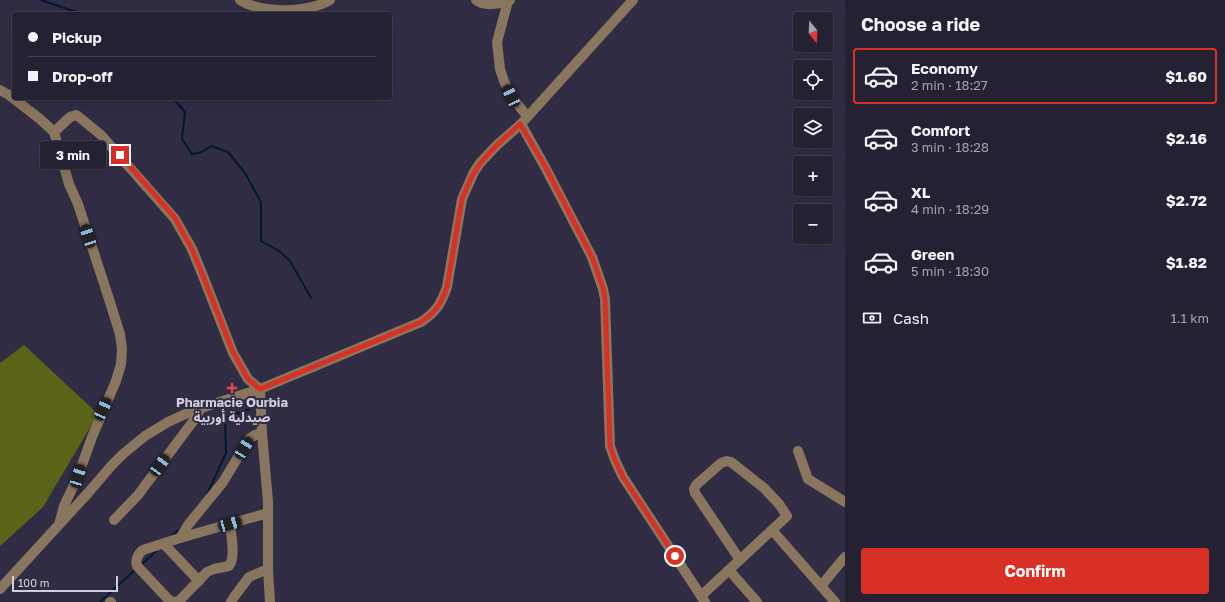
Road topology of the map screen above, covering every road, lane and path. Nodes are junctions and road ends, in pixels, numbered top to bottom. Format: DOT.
graph roads {
  1 [pos="240,0"];
  2 [pos="330,0"];
  3 [pos="476,0"];
  4 [pos="509,0"];
  5 [pos="633,0"];
  6 [pos="314,3"];
  7 [pos="0,90"];
  8 [pos="12,97"];
  9 [pos="15,100"];
  10 [pos="524,120"];
  11 [pos="54,132"];
  12 [pos="260,389"];
  13 [pos="201,408"];
  14 [pos="262,433"];
  15 [pos="798,451"];
  16 [pos="845,502"];
  17 [pos="268,513"];
  18 [pos="114,520"];
  19 [pos="59,524"];
  20 [pos="230,524"];
  21 [pos="772,530"];
  22 [pos="180,538"];
  23 [pos="164,544"];
  24 [pos="845,557"];
  25 [pos="740,560"];
  26 [pos="268,569"];
  27 [pos="729,570"];
  28 [pos="199,581"];
  29 [pos="821,586"];
  30 [pos="0,589"];
  31 [pos="703,599"];
  32 [pos="173,602"];
  33 [pos="176,602"];
  34 [pos="231,602"];
  35 [pos="270,602"];
  36 [pos="757,602"];
  37 [pos="835,602"];
  1 -- 6 [label="street"];
  2 -- 6 [label="street"];
  3 -- 4 [label="street"];
  4 -- 10 [label="street"];
  5 -- 10 [label="street"];
  7 -- 8 [label="street"];
  9 -- 11 [label="street"];
  10 -- 12 [label="street"];
  10 -- 31 [label="street"];
  11 -- 12 [label="street"];
  11 -- 19 [label="street"];
  12 -- 13 [label="street"];
  12 -- 14 [label="street"];
  13 -- 18 [label="street"];
  13 -- 19 [label="street"];
  14 -- 17 [label="street"];
  14 -- 22 [label="street"];
  15 -- 16 [label="street"];
  17 -- 20 [label="street"];
  17 -- 26 [label="street"];
  19 -- 30 [label="street"];
  20 -- 22 [label="street"];
  20 -- 28 [label="street"];
  21 -- 25 [label="street"];
  21 -- 25 [label="street"];
  21 -- 29 [label="street"];
  22 -- 23 [label="street"];
  23 -- 28 [label="street"];
  23 -- 32 [label="street"];
  24 -- 29 [label="street"];
  25 -- 27 [label="street"];
  26 -- 34 [label="street"];
  26 -- 35 [label="street"];
  27 -- 31 [label="street"];
  27 -- 36 [label="street"];
  28 -- 33 [label="street"];
  29 -- 37 [label="street"];
}
